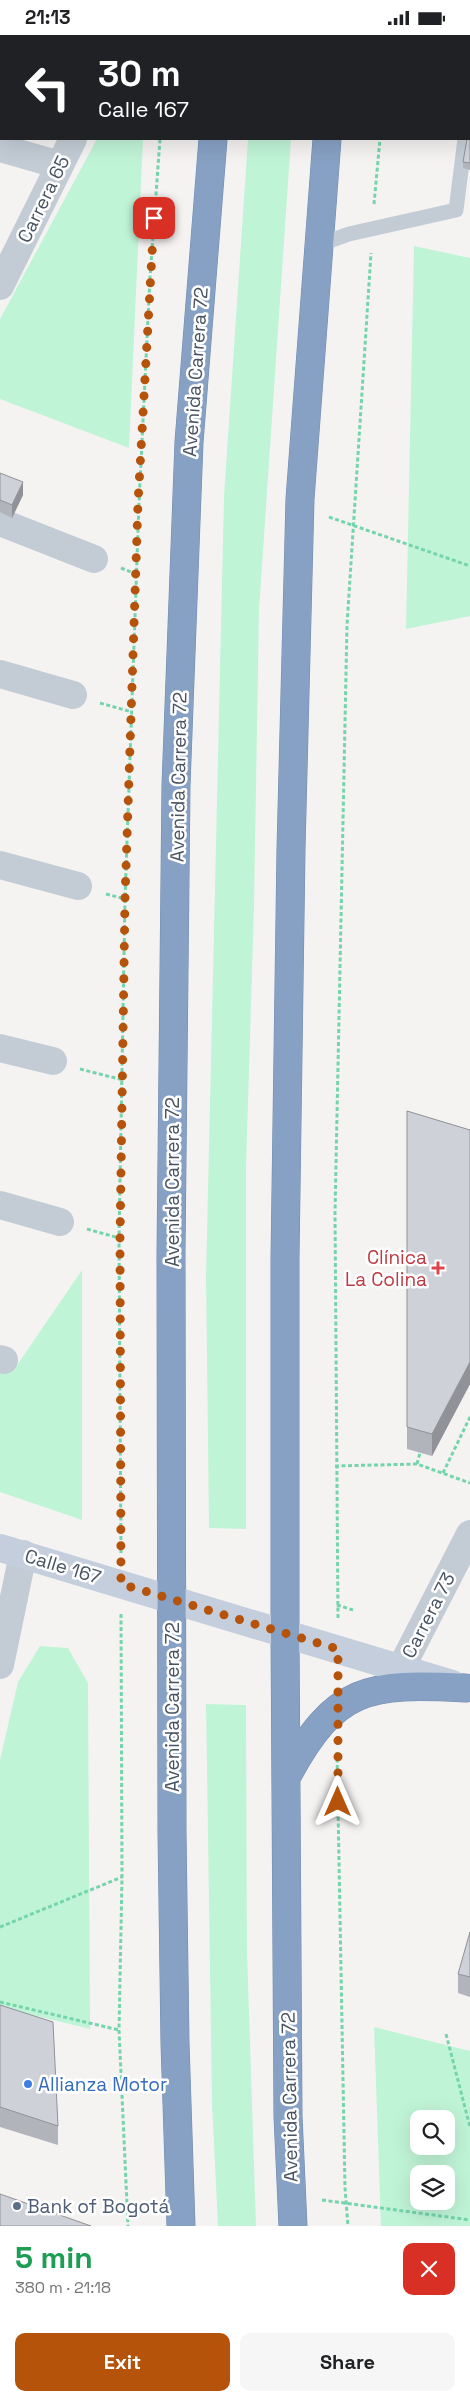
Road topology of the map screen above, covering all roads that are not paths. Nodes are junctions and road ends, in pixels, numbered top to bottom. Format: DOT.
graph roads {
  1 [pos="72,140"];
  2 [pos="213,140"];
  3 [pos="327,140"];
  4 [pos="465,140"];
  5 [pos="0,148"];
  6 [pos="60,165"];
  7 [pos="318,245"];
  8 [pos="0,286"];
  9 [pos="0,522"];
  10 [pos="94,559"];
  11 [pos="0,674"];
  12 [pos="73,695"];
  13 [pos="0,865"];
  14 [pos="78,886"];
  15 [pos="0,1049"];
  16 [pos="53,1061"];
  17 [pos="0,1205"];
  18 [pos="60,1222"];
  19 [pos="470,1534"];
  20 [pos="11,1551"];
  21 [pos="172,1599"];
  22 [pos="285,1633"];
  23 [pos="0,1665"];
  24 [pos="401,1668"];
  25 [pos="467,1688"];
  26 [pos="286,1779"];
  27 [pos="181,2226"];
  28 [pos="293,2226"];
  1 -- 6 [label="street, Carrera 65"];
  2 -- 21 [label="highway, Avenida Carrera 72"];
  3 -- 7 [label="highway, Avenida Carrera 72"];
  4 -- 7 [label="lane"];
  5 -- 6 [label="street"];
  6 -- 8 [label="street, Carrera 65"];
  7 -- 22 [label="highway, Avenida Carrera 72"];
  9 -- 10 [label="street"];
  11 -- 12 [label="street"];
  13 -- 14 [label="street"];
  15 -- 16 [label="street"];
  17 -- 18 [label="street"];
  19 -- 24 [label="street, Carrera 73"];
  20 -- 21 [label="street, Calle 167"];
  20 -- 23 [label="street"];
  21 -- 22 [label="street, Calle 167"];
  21 -- 27 [label="highway, Avenida Carrera 72"];
  22 -- 24 [label="street, Calle 167"];
  22 -- 26 [label="highway, Avenida Carrera 72"];
  24 -- 25 [label="street, Calle 167"];
  25 -- 26 [label="highway"];
  26 -- 28 [label="highway, Avenida Carrera 72"];
}
